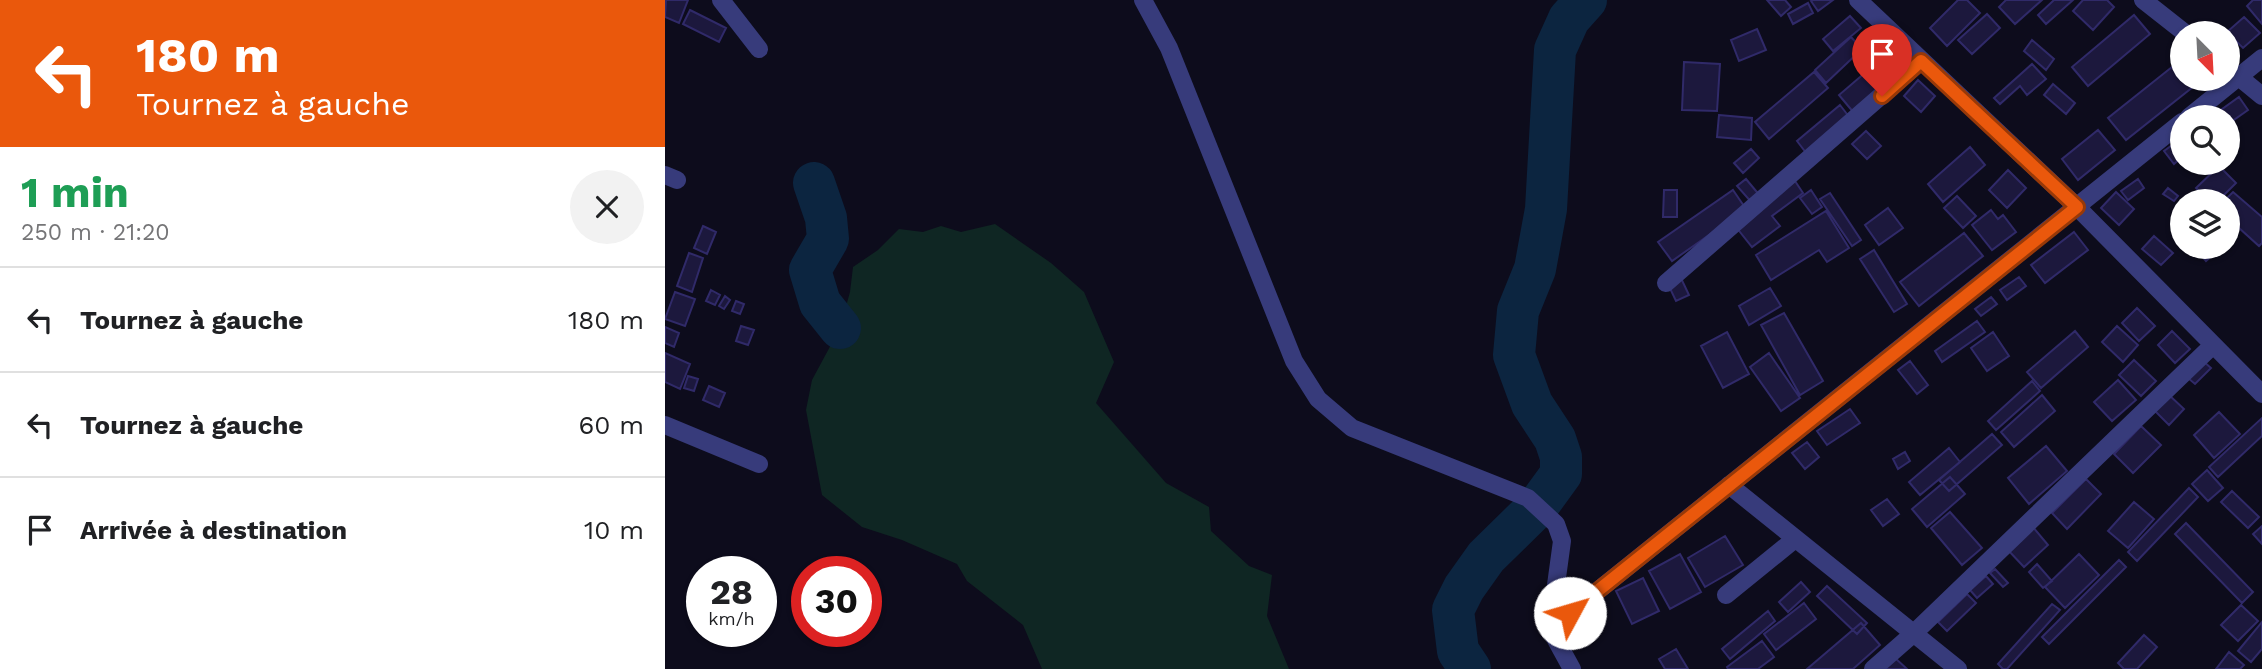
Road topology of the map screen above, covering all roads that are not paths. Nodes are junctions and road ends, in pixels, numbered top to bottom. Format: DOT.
graph roads {
  1 [pos="721,0"];
  2 [pos="1143,0"];
  3 [pos="1858,0"];
  4 [pos="2143,0"];
  5 [pos="2170,21"];
  6 [pos="759,49"];
  7 [pos="2262,58"];
  8 [pos="1921,61"];
  9 [pos="2240,69"];
  10 [pos="2240,78"];
  11 [pos="2214,91"];
  12 [pos="2262,96"];
  13 [pos="2201,105"];
  14 [pos="2170,132"];
  15 [pos="2077,207"];
  16 [pos="1666,283"];
  17 [pos="2212,345"];
  18 [pos="2262,394"];
  19 [pos="665,425"];
  20 [pos="759,464"];
  21 [pos="1729,485"];
  22 [pos="1795,538"];
  23 [pos="1726,595"];
  24 [pos="1550,629"];
  25 [pos="1914,633"];
  26 [pos="1572,669"];
  27 [pos="1873,669"];
  28 [pos="1958,669"];
  1 -- 6 [label="street"];
  2 -- 24 [label="street"];
  3 -- 8 [label="street"];
  4 -- 5 [label="street"];
  7 -- 9 [label="street"];
  8 -- 15 [label="street"];
  8 -- 16 [label="street"];
  10 -- 12 [label="street"];
  11 -- 13 [label="street"];
  14 -- 15 [label="street"];
  15 -- 17 [label="street"];
  15 -- 21 [label="street"];
  17 -- 18 [label="street"];
  17 -- 25 [label="street"];
  19 -- 20 [label="street"];
  21 -- 22 [label="street"];
  21 -- 24 [label="street"];
  22 -- 23 [label="street"];
  22 -- 25 [label="street"];
  24 -- 26 [label="street"];
  25 -- 27 [label="street"];
  25 -- 28 [label="street"];
}
